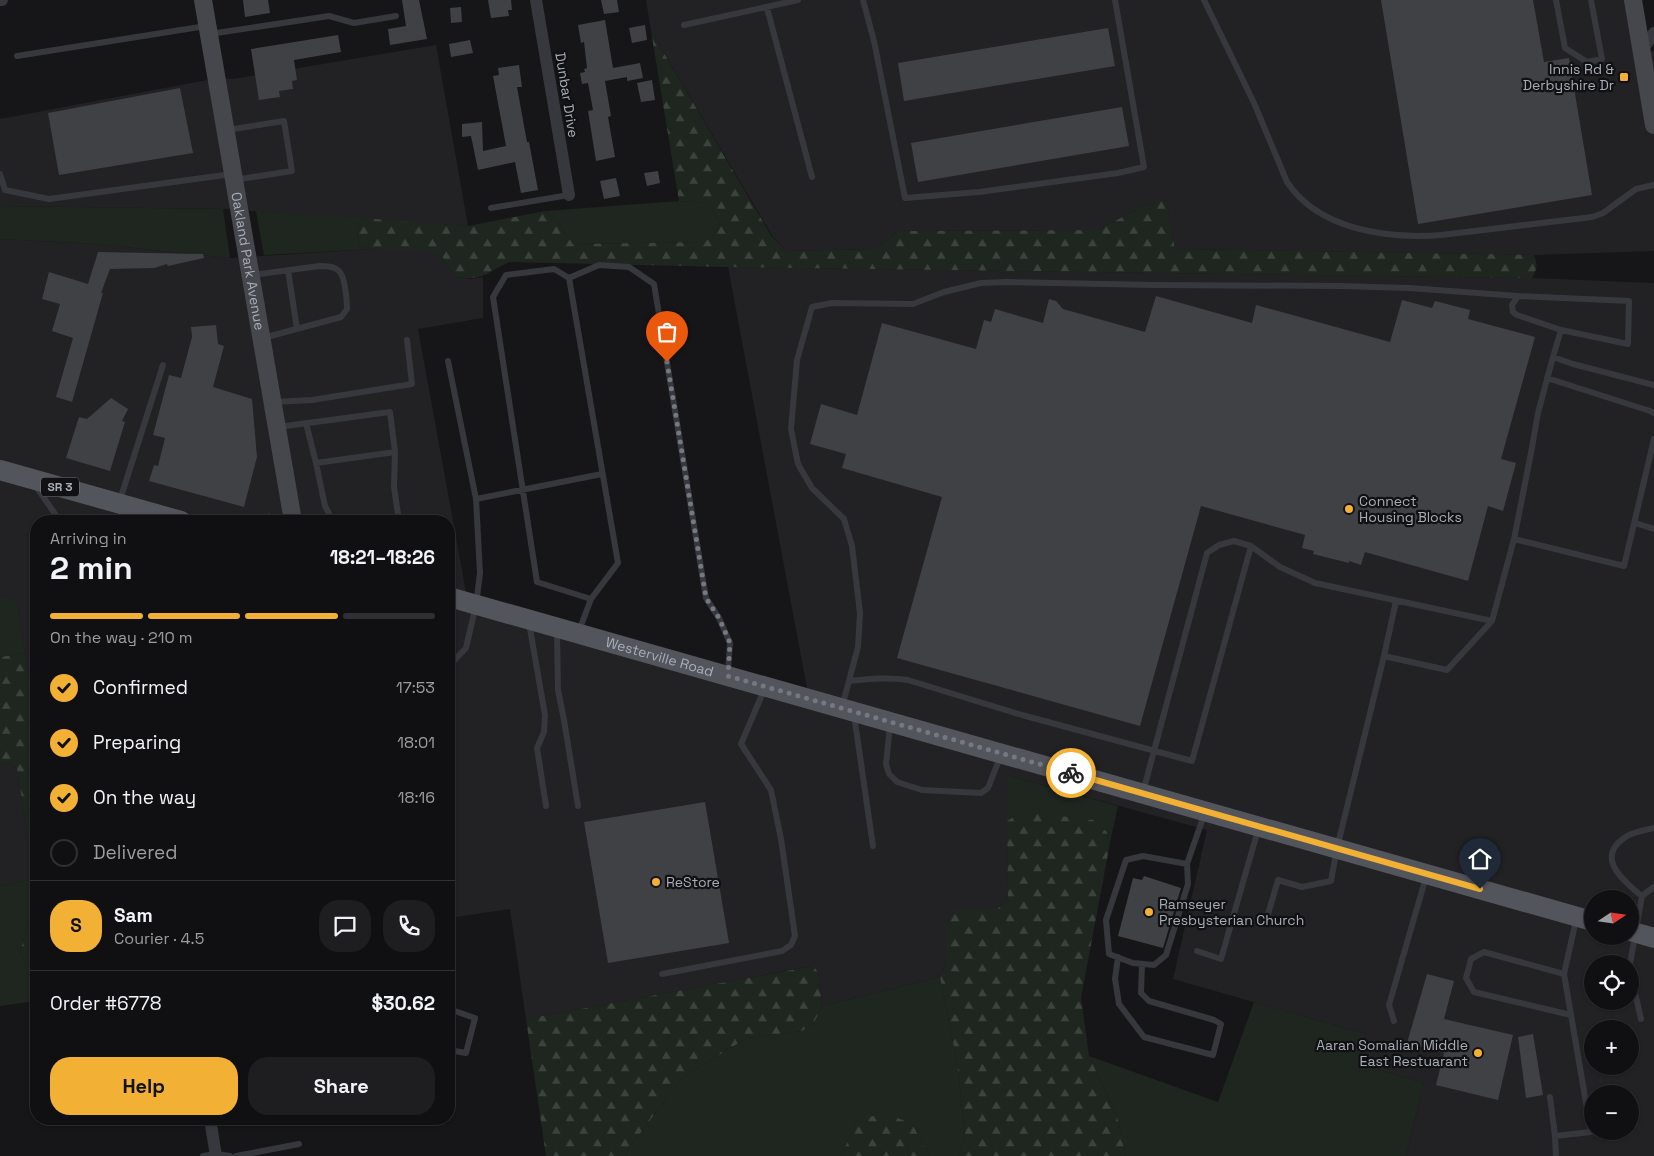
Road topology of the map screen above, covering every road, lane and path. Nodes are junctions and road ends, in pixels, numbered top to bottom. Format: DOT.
graph roads {
  1 [pos="203,0"];
  2 [pos="536,0"];
  3 [pos="798,0"];
  4 [pos="863,0"];
  5 [pos="1115,0"];
  6 [pos="1204,0"];
  7 [pos="1556,0"];
  8 [pos="1591,0"];
  9 [pos="1633,0"];
  10 [pos="767,8"];
  11 [pos="396,16"];
  12 [pos="684,25"];
  13 [pos="208,30"];
  14 [pos="1654,33"];
  15 [pos="17,56"];
  16 [pos="1647,60"];
  17 [pos="1654,125"];
  18 [pos="225,130"];
  19 [pos="0,174"];
  20 [pos="233,177"];
  21 [pos="812,177"];
  22 [pos="1654,185"];
  23 [pos="568,195"];
  24 [pos="491,208"];
  25 [pos="288,270"];
  26 [pos="250,276"];
  27 [pos="569,278"];
  28 [pos="1518,296"];
  29 [pos="297,330"];
  30 [pos="1561,330"];
  31 [pos="261,338"];
  32 [pos="407,340"];
  33 [pos="1553,357"];
  34 [pos="448,361"];
  35 [pos="163,365"];
  36 [pos="1547,378"];
  37 [pos="1654,385"];
  38 [pos="272,402"];
  39 [pos="1654,414"];
  40 [pos="306,423"];
  41 [pos="277,427"];
  42 [pos="1654,439"];
  43 [pos="396,452"];
  44 [pos="316,463"];
  45 [pos="0,470"];
  46 [pos="602,474"];
  47 [pos="31,479"];
  48 [pos="522,488"];
  49 [pos="476,499"];
  50 [pos="119,504"];
  51 [pos="56,515"];
  52 [pos="141,515"];
  53 [pos="292,515"];
  54 [pos="330,515"];
  55 [pos="398,515"];
  56 [pos="1635,523"];
  57 [pos="1654,529"];
  58 [pos="1514,538"];
  59 [pos="1251,546"];
  60 [pos="455,599"];
  61 [pos="591,599"];
  62 [pos="1396,601"];
  63 [pos="476,604"];
  64 [pos="528,620"];
  65 [pos="1492,621"];
  66 [pos="556,628"];
  67 [pos="578,634"];
  68 [pos="1384,656"];
  69 [pos="455,660"];
  70 [pos="728,676"];
  71 [pos="849,681"];
  72 [pos="765,686"];
  73 [pos="848,710"];
  74 [pos="890,722"];
  75 [pos="1154,750"];
  76 [pos="1001,753"];
  77 [pos="1143,793"];
  78 [pos="546,806"];
  79 [pos="578,806"];
  80 [pos="1205,811"];
  81 [pos="1259,826"];
  82 [pos="1654,828"];
  83 [pos="873,846"];
  84 [pos="1337,848"];
  85 [pos="1188,864"];
  86 [pos="1427,874"];
  87 [pos="1654,887"];
  88 [pos="1642,896"];
  89 [pos="1639,907"];
  90 [pos="1584,918"];
  91 [pos="1266,921"];
  92 [pos="1584,921"];
  93 [pos="1639,934"];
  94 [pos="1654,938"];
  95 [pos="1197,952"];
  96 [pos="1118,957"];
  97 [pos="1142,964"];
  98 [pos="662,974"];
  99 [pos="1564,974"];
  100 [pos="1639,1010"];
  101 [pos="455,1012"];
  102 [pos="1572,1015"];
  103 [pos="1641,1019"];
  104 [pos="1394,1021"];
  105 [pos="455,1051"];
  106 [pos="1550,1097"];
  107 [pos="210,1125"];
  108 [pos="1556,1136"];
  109 [pos="299,1144"];
  110 [pos="212,1155"];
  111 [pos="230,1156"];
  112 [pos="236,1156"];
  113 [pos="1556,1156"];
  1 -- 13 [label="main road, Oakland Park Avenue"];
  2 -- 23 [label="street, Dunbar Drive"];
  3 -- 10 [label="lane"];
  4 -- 5 [label="lane"];
  6 -- 22 [label="lane"];
  7 -- 8 [label="lane"];
  9 -- 16 [label="main road"];
  10 -- 12 [label="lane"];
  10 -- 21 [label="lane"];
  11 -- 13 [label="lane"];
  13 -- 15 [label="lane"];
  13 -- 18 [label="main road, Oakland Park Avenue"];
  14 -- 16 [label="street"];
  16 -- 17 [label="main road"];
  18 -- 20 [label="main road, Oakland Park Avenue"];
  18 -- 20 [label="lane"];
  19 -- 20 [label="lane"];
  20 -- 26 [label="main road, Oakland Park Avenue"];
  23 -- 24 [label="lane"];
  25 -- 26 [label="lane"];
  25 -- 29 [label="lane"];
  25 -- 29 [label="lane"];
  26 -- 31 [label="main road, Oakland Park Avenue"];
  27 -- 46 [label="lane"];
  27 -- 48 [label="lane"];
  27 -- 70 [label="lane"];
  28 -- 30 [label="lane"];
  28 -- 30 [label="lane"];
  28 -- 71 [label="lane"];
  29 -- 31 [label="lane"];
  30 -- 33 [label="lane"];
  31 -- 38 [label="main road, Oakland Park Avenue"];
  32 -- 38 [label="lane"];
  33 -- 36 [label="lane"];
  33 -- 37 [label="lane"];
  34 -- 49 [label="lane"];
  35 -- 50 [label="lane"];
  36 -- 39 [label="lane"];
  36 -- 58 [label="lane"];
  38 -- 41 [label="main road, Oakland Park Avenue"];
  40 -- 41 [label="lane"];
  40 -- 43 [label="lane"];
  40 -- 44 [label="lane"];
  41 -- 53 [label="main road, Oakland Park Avenue"];
  42 -- 56 [label="lane"];
  43 -- 44 [label="lane"];
  43 -- 55 [label="lane"];
  44 -- 54 [label="lane"];
  45 -- 47 [label="main road, SR 3"];
  46 -- 48 [label="lane"];
  46 -- 61 [label="lane"];
  47 -- 50 [label="main road, SR 3"];
  47 -- 51 [label="lane"];
  48 -- 49 [label="lane"];
  48 -- 61 [label="lane"];
  49 -- 63 [label="lane"];
  50 -- 52 [label="main road, SR 3"];
  56 -- 57 [label="lane"];
  56 -- 58 [label="lane"];
  58 -- 65 [label="lane"];
  59 -- 62 [label="lane"];
  59 -- 75 [label="lane"];
  59 -- 75 [label="lane"];
  60 -- 63 [label="main road, Westerville Road"];
  61 -- 67 [label="lane"];
  62 -- 65 [label="lane"];
  62 -- 68 [label="lane"];
  63 -- 64 [label="main road, Westerville Road"];
  63 -- 69 [label="lane"];
  64 -- 66 [label="main road, Westerville Road"];
  64 -- 78 [label="lane"];
  65 -- 68 [label="lane"];
  66 -- 67 [label="main road, Westerville Road"];
  66 -- 79 [label="lane"];
  67 -- 70 [label="main road, Westerville Road"];
  68 -- 84 [label="lane"];
  70 -- 72 [label="main road, Westerville Road"];
  71 -- 73 [label="lane"];
  71 -- 75 [label="lane"];
  72 -- 73 [label="main road, Westerville Road"];
  72 -- 98 [label="lane"];
  73 -- 74 [label="main road, Westerville Road"];
  73 -- 83 [label="lane"];
  74 -- 76 [label="main road, Westerville Road"];
  74 -- 76 [label="lane"];
  75 -- 77 [label="lane"];
  76 -- 77 [label="main road, Westerville Road"];
  77 -- 80 [label="main road, Westerville Road"];
  80 -- 81 [label="main road, Westerville Road"];
  80 -- 85 [label="lane"];
  81 -- 84 [label="main road, Westerville Road"];
  81 -- 95 [label="lane"];
  82 -- 88 [label="lane"];
  84 -- 86 [label="main road, Westerville Road"];
  84 -- 91 [label="lane"];
  85 -- 96 [label="lane"];
  85 -- 97 [label="lane"];
  86 -- 90 [label="main road, Westerville Road"];
  86 -- 104 [label="lane"];
  87 -- 88 [label="lane"];
  88 -- 89 [label="lane"];
  92 -- 99 [label="lane"];
  93 -- 94 [label="main road"];
  96 -- 97 [label="lane"];
  96 -- 97 [label="lane"];
  99 -- 102 [label="lane"];
  99 -- 102 [label="lane"];
  100 -- 103 [label="lane"];
  101 -- 105 [label="lane"];
  102 -- 108 [label="lane"];
  106 -- 108 [label="lane"];
  107 -- 110 [label="street"];
  108 -- 113 [label="lane"];
  109 -- 112 [label="lane"];
  110 -- 111 [label="lane"];
}
